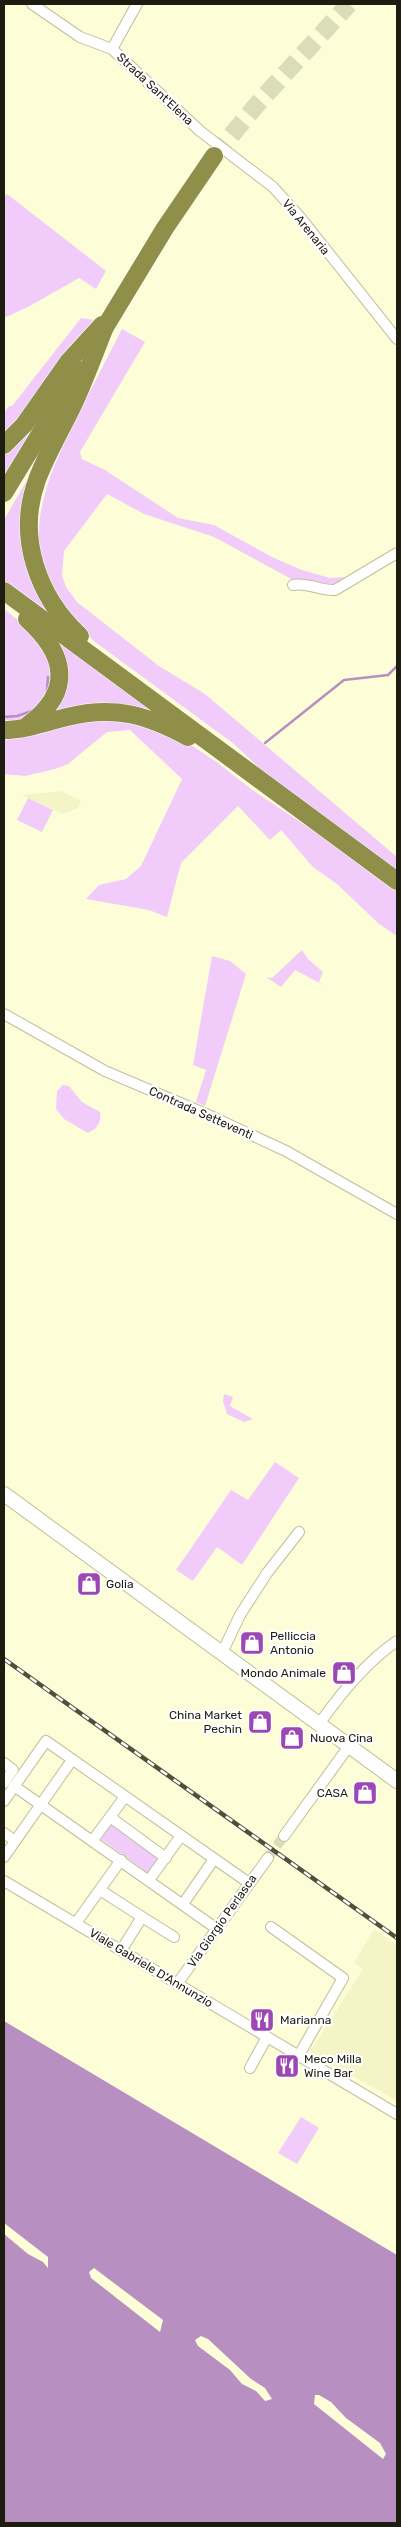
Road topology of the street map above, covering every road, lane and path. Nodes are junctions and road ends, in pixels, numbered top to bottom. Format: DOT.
graph roads {
  1 [pos="32,4"];
  2 [pos="137,4"];
  3 [pos="112,49"];
  4 [pos="200,131"];
  5 [pos="214,156"];
  6 [pos="117,308"];
  7 [pos="105,327"];
  8 [pos="397,338"];
  9 [pos="4,445"];
  10 [pos="4,493"];
  11 [pos="397,553"];
  12 [pos="293,585"];
  13 [pos="4,591"];
  14 [pos="4,601"];
  15 [pos="150,698"];
  16 [pos="26,727"];
  17 [pos="4,730"];
  18 [pos="241,766"];
  19 [pos="397,881"];
  20 [pos="4,1014"];
  21 [pos="397,1214"];
  22 [pos="4,1494"];
  23 [pos="299,1532"];
  24 [pos="397,1641"];
  25 [pos="222,1653"];
  26 [pos="319,1724"];
  27 [pos="349,1746"];
  28 [pos="72,1760"];
  29 [pos="4,1763"];
  30 [pos="397,1781"];
  31 [pos="4,1783"];
  32 [pos="14,1786"];
  33 [pos="124,1798"];
  34 [pos="4,1801"];
  35 [pos="40,1806"];
  36 [pos="110,1817"];
  37 [pos="4,1833"];
  38 [pos="181,1836"];
  39 [pos="284,1836"];
  40 [pos="15,1840"];
  41 [pos="93,1840"];
  42 [pos="4,1857"];
  43 [pos="166,1858"];
  44 [pos="268,1858"];
  45 [pos="214,1859"];
  46 [pos="121,1860"];
  47 [pos="149,1880"];
  48 [pos="4,1881"];
  49 [pos="249,1883"];
  50 [pos="100,1890"];
  51 [pos="183,1904"];
  52 [pos="142,1917"];
  53 [pos="76,1923"];
  54 [pos="271,1928"];
  55 [pos="218,1929"];
  56 [pos="174,1937"];
  57 [pos="122,1949"];
  58 [pos="177,1984"];
  59 [pos="267,2037"];
  60 [pos="299,2055"];
  61 [pos="250,2068"];
  62 [pos="397,2114"];
  1 -- 3 [label="street, Strada Sant'Elena"];
  2 -- 3 [label="street"];
  3 -- 4 [label="street, Strada Sant'Elena"];
  4 -- 8 [label="street, Via Arenaria"];
  5 -- 6 [label="highway"];
  6 -- 7 [label="highway"];
  6 -- 9 [label="highway"];
  7 -- 10 [label="highway"];
  7 -- 15 [label="highway"];
  11 -- 12 [label="street"];
  13 -- 15 [label="highway"];
  14 -- 16 [label="highway"];
  15 -- 18 [label="highway"];
  16 -- 17 [label="highway"];
  16 -- 18 [label="highway"];
  18 -- 19 [label="highway"];
  20 -- 21 [label="street, Contrada Setteventi"];
  22 -- 25 [label="main road"];
  23 -- 25 [label="street"];
  24 -- 26 [label="street"];
  25 -- 26 [label="main road"];
  26 -- 27 [label="main road"];
  27 -- 30 [label="main road"];
  27 -- 39 [label="street"];
  28 -- 32 [label="street"];
  28 -- 33 [label="street"];
  28 -- 35 [label="street"];
  29 -- 31 [label="street"];
  32 -- 34 [label="street"];
  32 -- 35 [label="street"];
  33 -- 36 [label="street"];
  33 -- 38 [label="street"];
  35 -- 40 [label="street"];
  35 -- 41 [label="street"];
  36 -- 41 [label="street"];
  36 -- 43 [label="street"];
  37 -- 40 [label="street"];
  38 -- 43 [label="street"];
  38 -- 45 [label="street"];
  40 -- 42 [label="street"];
  41 -- 46 [label="street"];
  43 -- 47 [label="street"];
  44 -- 49 [label="street, Via Giorgio Perlasca"];
  45 -- 49 [label="street"];
  45 -- 51 [label="street"];
  46 -- 47 [label="street"];
  46 -- 50 [label="street"];
  47 -- 51 [label="street"];
  48 -- 53 [label="street, Viale Gabriele D'Annunzio"];
  49 -- 55 [label="street, Via Giorgio Perlasca"];
  50 -- 52 [label="street"];
  50 -- 53 [label="street"];
  51 -- 55 [label="street"];
  52 -- 56 [label="street"];
  52 -- 57 [label="street"];
  53 -- 57 [label="street, Viale Gabriele D'Annunzio"];
  54 -- 60 [label="street"];
  55 -- 58 [label="street, Via Giorgio Perlasca"];
  57 -- 58 [label="street, Viale Gabriele D'Annunzio"];
  58 -- 59 [label="street, Viale Gabriele D'Annunzio"];
  59 -- 60 [label="street, Viale Gabriele D'Annunzio"];
  59 -- 61 [label="street"];
  60 -- 62 [label="street, Viale Gabriele D'Annunzio"];
}
